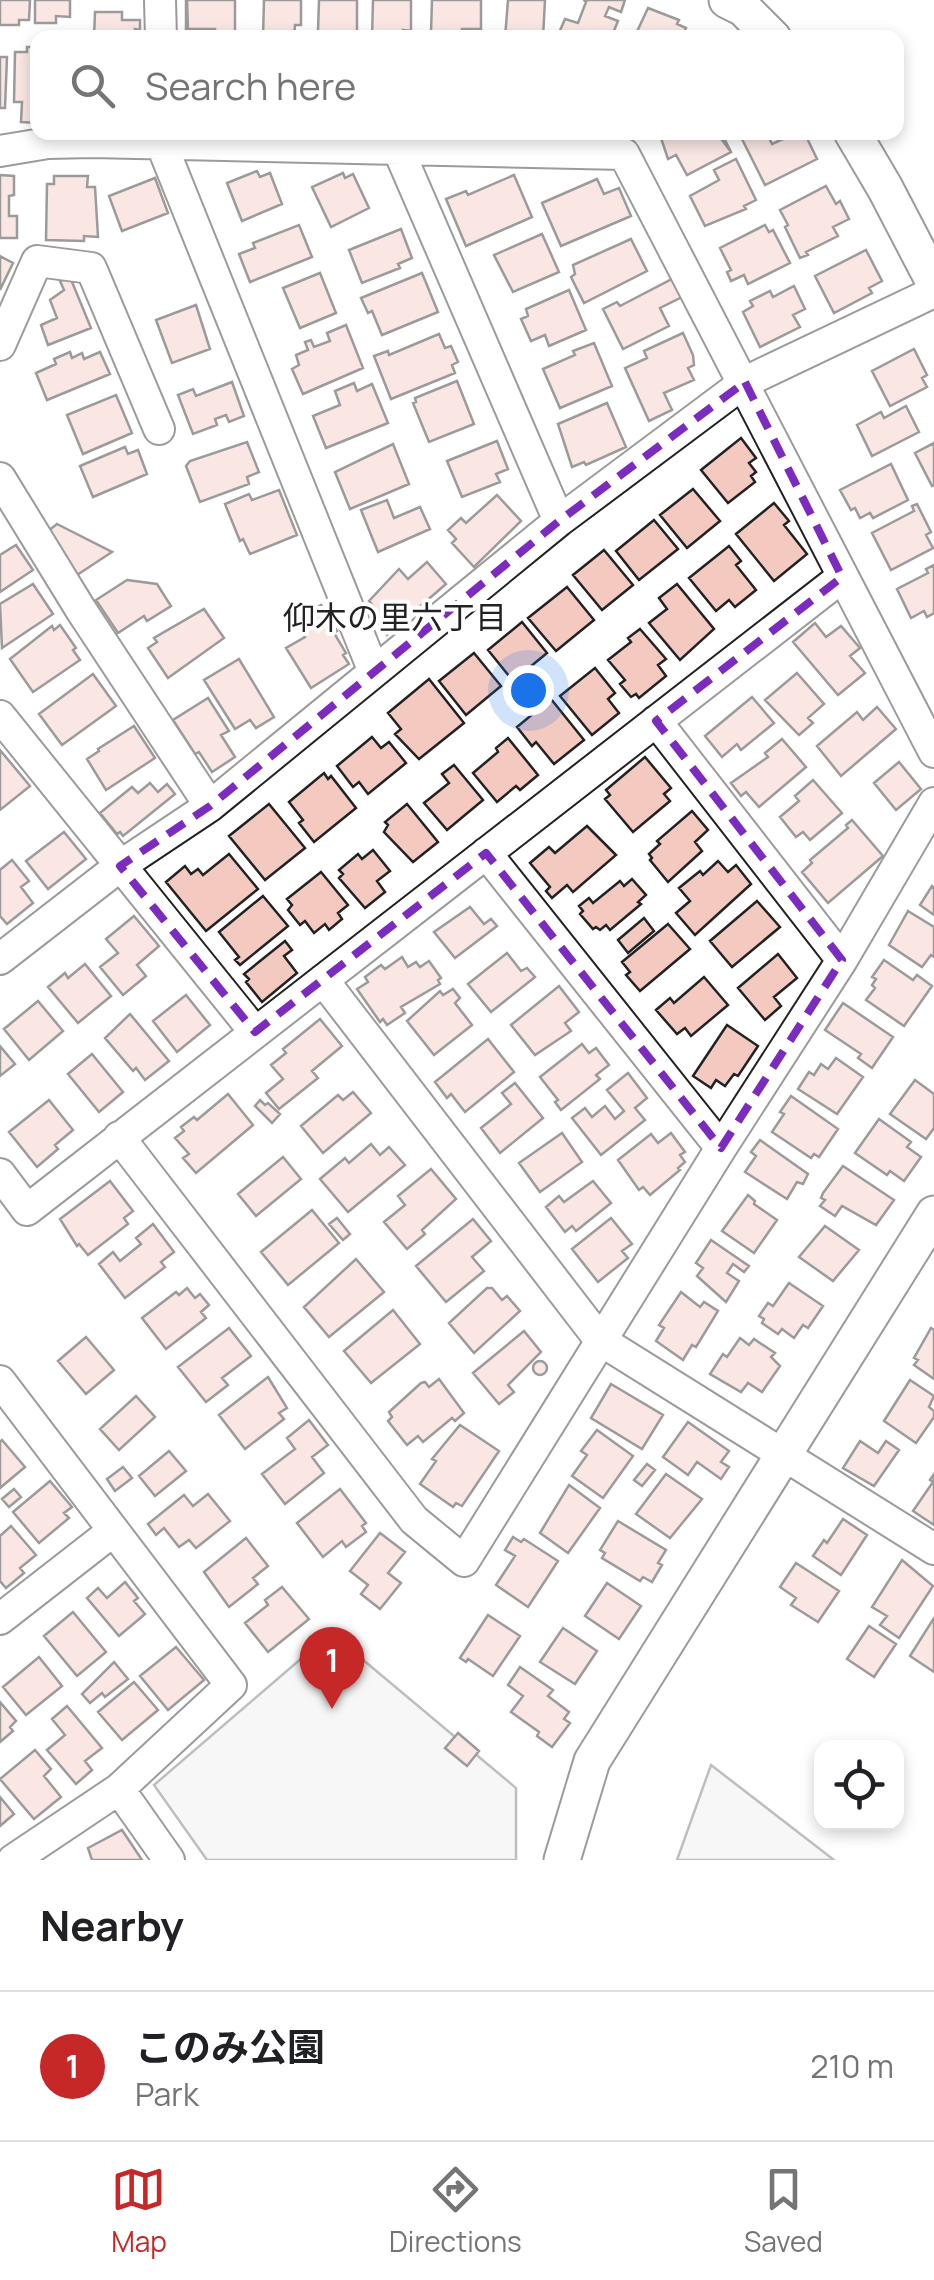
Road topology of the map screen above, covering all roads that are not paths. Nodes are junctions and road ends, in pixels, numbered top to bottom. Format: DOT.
graph roads {
  1 [pos="160,0"];
  2 [pos="727,0"];
  3 [pos="160,30"];
  4 [pos="765,30"];
  5 [pos="116,140"];
  6 [pos="162,140"];
  7 [pos="204,140"];
  8 [pos="857,140"];
  9 [pos="398,149"];
  10 [pos="0,150"];
  11 [pos="934,282"];
  12 [pos="934,292"];
  13 [pos="0,345"];
  14 [pos="745,382"];
  15 [pos="159,429"];
  16 [pos="0,478"];
  17 [pos="559,521"];
  18 [pos="842,577"];
  19 [pos="374,672"];
  20 [pos="0,716"];
  21 [pos="656,721"];
  22 [pos="934,752"];
  23 [pos="934,802"];
  24 [pos="210,806"];
  25 [pos="486,853"];
  26 [pos="120,866"];
  27 [pos="0,960"];
  28 [pos="842,960"];
  29 [pos="323,980"];
  30 [pos="255,1032"];
  31 [pos="119,1137"];
  32 [pos="720,1148"];
  33 [pos="0,1174"];
  34 [pos="934,1214"];
  35 [pos="600,1340"];
  36 [pos="1,1383"];
  37 [pos="784,1455"];
  38 [pos="113,1531"];
  39 [pos="934,1549"];
  40 [pos="0,1618"];
  41 [pos="119,1789"];
  42 [pos="12,1860"];
  43 [pos="168,1860"];
  44 [pos="562,1860"];
  1 -- 3 [label="street"];
  2 -- 4 [label="street"];
  5 -- 10 [label="street"];
  6 -- 19 [label="street"];
  7 -- 9 [label="street"];
  8 -- 11 [label="street"];
  9 -- 14 [label="street"];
  9 -- 17 [label="street"];
  12 -- 14 [label="street"];
  13 -- 15 [label="street"];
  14 -- 17 [label="street"];
  14 -- 18 [label="street"];
  16 -- 24 [label="street"];
  17 -- 19 [label="street"];
  18 -- 21 [label="street"];
  18 -- 22 [label="street"];
  19 -- 24 [label="street"];
  20 -- 26 [label="street"];
  21 -- 25 [label="street"];
  21 -- 28 [label="street"];
  23 -- 28 [label="street"];
  24 -- 26 [label="street"];
  25 -- 29 [label="street"];
  25 -- 32 [label="street"];
  26 -- 27 [label="street"];
  26 -- 30 [label="street"];
  28 -- 32 [label="street"];
  29 -- 30 [label="street"];
  29 -- 35 [label="street"];
  30 -- 31 [label="street"];
  31 -- 33 [label="street"];
  31 -- 35 [label="street"];
  32 -- 35 [label="street"];
  34 -- 37 [label="street"];
  35 -- 37 [label="street"];
  36 -- 38 [label="street"];
  37 -- 39 [label="street"];
  37 -- 44 [label="street"];
  38 -- 40 [label="street"];
  38 -- 41 [label="street"];
  41 -- 42 [label="street"];
  41 -- 43 [label="street"];
}
